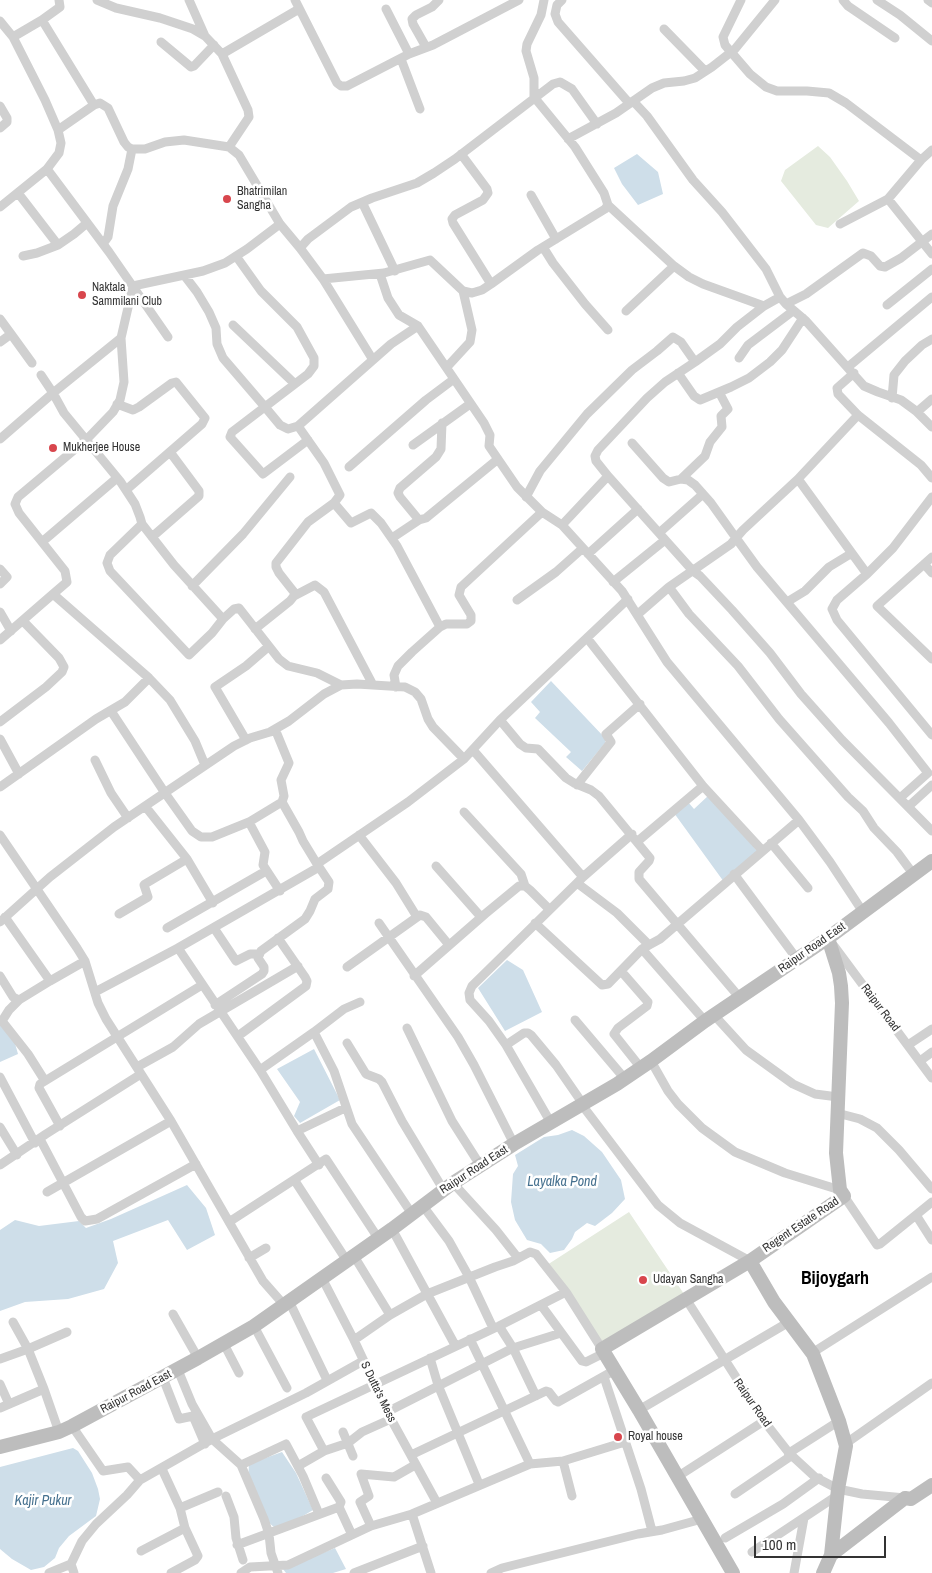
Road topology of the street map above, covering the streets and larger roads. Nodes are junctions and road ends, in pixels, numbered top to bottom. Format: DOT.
graph roads {
  1 [pos="60,0"];
  2 [pos="97,0"];
  3 [pos="189,0"];
  4 [pos="295,0"];
  5 [pos="439,0"];
  6 [pos="519,0"];
  7 [pos="544,0"];
  8 [pos="562,0"];
  9 [pos="740,0"];
  10 [pos="775,0"];
  11 [pos="843,0"];
  12 [pos="877,0"];
  13 [pos="928,0"];
  14 [pos="506,2"];
  15 [pos="932,3"];
  16 [pos="299,9"];
  17 [pos="386,9"];
  18 [pos="0,20"];
  19 [pos="42,20"];
  20 [pos="664,29"];
  21 [pos="204,36"];
  22 [pos="13,37"];
  23 [pos="895,38"];
  24 [pos="932,41"];
  25 [pos="161,42"];
  26 [pos="214,45"];
  27 [pos="426,47"];
  28 [pos="731,52"];
  29 [pos="222,54"];
  30 [pos="405,57"];
  31 [pos="705,71"];
  32 [pos="534,97"];
  33 [pos="631,102"];
  34 [pos="94,105"];
  35 [pos="0,106"];
  36 [pos="420,109"];
  37 [pos="597,124"];
  38 [pos="0,128"];
  39 [pos="58,130"];
  40 [pos="568,139"];
  41 [pos="229,147"];
  42 [pos="132,149"];
  43 [pos="932,150"];
  44 [pos="461,154"];
  45 [pos="921,160"];
  46 [pos="47,169"];
  47 [pos="18,193"];
  48 [pos="531,195"];
  49 [pos="888,199"];
  50 [pos="362,202"];
  51 [pos="608,205"];
  52 [pos="0,207"];
  53 [pos="87,223"];
  54 [pos="280,224"];
  55 [pos="840,224"];
  56 [pos="932,234"];
  57 [pos="556,238"];
  58 [pos="922,241"];
  59 [pos="58,244"];
  60 [pos="104,244"];
  61 [pos="543,247"];
  62 [pos="300,248"];
  63 [pos="932,254"];
  64 [pos="23,256"];
  65 [pos="236,256"];
  66 [pos="674,266"];
  67 [pos="932,269"];
  68 [pos="395,271"];
  69 [pos="380,274"];
  70 [pos="184,275"];
  71 [pos="323,279"];
  72 [pos="491,284"];
  73 [pos="133,286"];
  74 [pos="463,291"];
  75 [pos="780,297"];
  76 [pos="932,297"];
  77 [pos="887,305"];
  78 [pos="764,306"];
  79 [pos="790,308"];
  80 [pos="626,311"];
  81 [pos="803,318"];
  82 [pos="0,319"];
  83 [pos="233,325"];
  84 [pos="418,326"];
  85 [pos="608,330"];
  86 [pos="11,334"];
  87 [pos="168,337"];
  88 [pos="121,338"];
  89 [pos="932,339"];
  90 [pos="0,342"];
  91 [pos="739,358"];
  92 [pos="373,360"];
  93 [pos="695,362"];
  94 [pos="32,363"];
  95 [pos="448,367"];
  96 [pos="851,370"];
  97 [pos="678,373"];
  98 [pos="41,375"];
  99 [pos="454,379"];
  100 [pos="295,384"];
  101 [pos="719,392"];
  102 [pos="54,393"];
  103 [pos="892,398"];
  104 [pos="932,399"];
  105 [pos="117,404"];
  106 [pos="470,404"];
  107 [pos="264,408"];
  108 [pos="917,412"];
  109 [pos="858,414"];
  110 [pos="442,423"];
  111 [pos="298,426"];
  112 [pos="932,427"];
  113 [pos="86,438"];
  114 [pos="0,439"];
  115 [pos="308,440"];
  116 [pos="632,443"];
  117 [pos="414,445"];
  118 [pos="170,452"];
  119 [pos="498,459"];
  120 [pos="349,468"];
  121 [pos="608,476"];
  122 [pos="290,477"];
  123 [pos="118,478"];
  124 [pos="932,478"];
  125 [pos="681,479"];
  126 [pos="798,479"];
  127 [pos="126,490"];
  128 [pos="703,494"];
  129 [pos="526,497"];
  130 [pos="932,497"];
  131 [pos="334,503"];
  132 [pos="638,509"];
  133 [pos="542,512"];
  134 [pos="420,520"];
  135 [pos="142,524"];
  136 [pos="562,525"];
  137 [pos="152,537"];
  138 [pos="662,537"];
  139 [pos="392,538"];
  140 [pos="736,538"];
  141 [pos="42,542"];
  142 [pos="585,551"];
  143 [pos="852,553"];
  144 [pos="932,557"];
  145 [pos="924,564"];
  146 [pos="0,568"];
  147 [pos="693,570"];
  148 [pos="932,573"];
  149 [pos="867,574"];
  150 [pos="614,582"];
  151 [pos="0,584"];
  152 [pos="192,586"];
  153 [pos="669,587"];
  154 [pos="53,594"];
  155 [pos="294,596"];
  156 [pos="628,599"];
  157 [pos="517,600"];
  158 [pos="788,602"];
  159 [pos="0,612"];
  160 [pos="638,614"];
  161 [pos="223,619"];
  162 [pos="23,621"];
  163 [pos="440,627"];
  164 [pos="255,629"];
  165 [pos="12,631"];
  166 [pos="587,638"];
  167 [pos="0,640"];
  168 [pos="268,647"];
  169 [pos="932,658"];
  170 [pos="148,678"];
  171 [pos="341,685"];
  172 [pos="373,685"];
  173 [pos="396,687"];
  174 [pos="640,704"];
  175 [pos="111,711"];
  176 [pos="500,720"];
  177 [pos="0,722"];
  178 [pos="275,729"];
  179 [pos="932,735"];
  180 [pos="0,738"];
  181 [pos="246,740"];
  182 [pos="473,750"];
  183 [pos="464,759"];
  184 [pos="94,760"];
  185 [pos="205,765"];
  186 [pos="19,774"];
  187 [pos="577,785"];
  188 [pos="932,785"];
  189 [pos="703,786"];
  190 [pos="0,787"];
  191 [pos="165,794"];
  192 [pos="900,798"];
  193 [pos="282,802"];
  194 [pos="145,806"];
  195 [pos="908,806"];
  196 [pos="464,812"];
  197 [pos="128,818"];
  198 [pos="799,820"];
  199 [pos="249,822"];
  200 [pos="932,831"];
  201 [pos="359,835"];
  202 [pos="0,836"];
  203 [pos="635,838"];
  204 [pos="771,843"];
  205 [pos="762,850"];
  206 [pos="187,858"];
  207 [pos="932,861"];
  208 [pos="318,866"];
  209 [pos="436,866"];
  210 [pos="266,871"];
  211 [pos="734,874"];
  212 [pos="914,875"];
  213 [pos="580,880"];
  214 [pos="525,886"];
  215 [pos="37,888"];
  216 [pos="808,888"];
  217 [pos="280,891"];
  218 [pos="213,903"];
  219 [pos="549,909"];
  220 [pos="863,912"];
  221 [pos="119,914"];
  222 [pos="417,916"];
  223 [pos="481,917"];
  224 [pos="2,920"];
  225 [pos="379,923"];
  226 [pos="536,923"];
  227 [pos="678,923"];
  228 [pos="167,928"];
  229 [pos="214,928"];
  230 [pos="389,937"];
  231 [pos="278,938"];
  232 [pos="828,938"];
  233 [pos="449,945"];
  234 [pos="646,947"];
  235 [pos="178,948"];
  236 [pos="258,954"];
  237 [pos="797,960"];
  238 [pos="85,961"];
  239 [pos="298,966"];
  240 [pos="347,967"];
  241 [pos="621,971"];
  242 [pos="0,976"];
  243 [pos="414,976"];
  244 [pos="50,981"];
  245 [pos="202,985"];
  246 [pos="94,992"];
  247 [pos="740,998"];
  248 [pos="19,1000"];
  249 [pos="360,1002"];
  250 [pos="218,1008"];
  251 [pos="709,1018"];
  252 [pos="575,1020"];
  253 [pos="407,1028"];
  254 [pos="932,1028"];
  255 [pos="314,1032"];
  256 [pos="116,1036"];
  257 [pos="238,1036"];
  258 [pos="347,1043"];
  259 [pos="506,1045"];
  260 [pos="908,1045"];
  261 [pos="932,1052"];
  262 [pos="920,1061"];
  263 [pos="646,1064"];
  264 [pos="139,1070"];
  265 [pos="260,1070"];
  266 [pos="0,1077"];
  267 [pos="932,1078"];
  268 [pos="625,1079"];
  269 [pos="45,1081"];
  270 [pos="838,1097"];
  271 [pos="583,1104"];
  272 [pos="345,1108"];
  273 [pos="837,1113"];
  274 [pos="171,1121"];
  275 [pos="551,1123"];
  276 [pos="60,1126"];
  277 [pos="0,1127"];
  278 [pos="297,1131"];
  279 [pos="38,1141"];
  280 [pos="514,1144"];
  281 [pos="17,1155"];
  282 [pos="196,1164"];
  283 [pos="319,1165"];
  284 [pos="480,1165"];
  285 [pos="0,1166"];
  286 [pos="295,1180"];
  287 [pos="64,1184"];
  288 [pos="448,1186"];
  289 [pos="932,1189"];
  290 [pos="48,1192"];
  291 [pos="842,1193"];
  292 [pos="932,1202"];
  293 [pos="418,1210"];
  294 [pos="916,1216"];
  295 [pos="229,1222"];
  296 [pos="392,1229"];
  297 [pos="378,1238"];
  298 [pos="932,1240"];
  299 [pos="266,1248"];
  300 [pos="249,1258"];
  301 [pos="518,1258"];
  302 [pos="350,1259"];
  303 [pos="750,1261"];
  304 [pos="469,1277"];
  305 [pos="932,1277"];
  306 [pos="322,1278"];
  307 [pos="566,1292"];
  308 [pos="427,1294"];
  309 [pos="686,1299"];
  310 [pos="287,1304"];
  311 [pos="541,1305"];
  312 [pos="173,1314"];
  313 [pos="390,1315"];
  314 [pos="13,1322"];
  315 [pos="789,1322"];
  316 [pos="254,1326"];
  317 [pos="496,1327"];
  318 [pos="67,1332"];
  319 [pos="561,1333"];
  320 [pos="470,1338"];
  321 [pos="354,1340"];
  322 [pos="224,1344"];
  323 [pos="455,1345"];
  324 [pos="513,1348"];
  325 [pos="28,1349"];
  326 [pos="603,1351"];
  327 [pos="812,1353"];
  328 [pos="198,1358"];
  329 [pos="430,1358"];
  330 [pos="0,1359"];
  331 [pos="724,1360"];
  332 [pos="363,1361"];
  333 [pos="483,1364"];
  334 [pos="178,1370"];
  335 [pos="238,1373"];
  336 [pos="609,1374"];
  337 [pos="163,1378"];
  338 [pos="327,1380"];
  339 [pos="932,1383"];
  340 [pos="0,1384"];
  341 [pos="374,1384"];
  342 [pos="438,1385"];
  343 [pos="287,1388"];
  344 [pos="44,1389"];
  345 [pos="536,1396"];
  346 [pos="4,1406"];
  347 [pos="639,1410"];
  348 [pos="504,1411"];
  349 [pos="389,1416"];
  350 [pos="764,1421"];
  351 [pos="839,1421"];
  352 [pos="72,1426"];
  353 [pos="59,1432"];
  354 [pos="344,1432"];
  355 [pos="458,1433"];
  356 [pos="208,1442"];
  357 [pos="624,1442"];
  358 [pos="348,1443"];
  359 [pos="845,1444"];
  360 [pos="0,1447"];
  361 [pos="324,1451"];
  362 [pos="789,1453"];
  363 [pos="412,1455"];
  364 [pos="353,1456"];
  365 [pos="563,1461"];
  366 [pos="530,1464"];
  367 [pos="242,1465"];
  368 [pos="298,1466"];
  369 [pos="415,1466"];
  370 [pos="162,1469"];
  371 [pos="677,1477"];
  372 [pos="326,1478"];
  373 [pos="819,1478"];
  374 [pos="140,1480"];
  375 [pos="479,1484"];
  376 [pos="932,1485"];
  377 [pos="838,1492"];
  378 [pos="735,1494"];
  379 [pos="572,1496"];
  380 [pos="905,1498"];
  381 [pos="437,1503"];
  382 [pos="340,1507"];
  383 [pos="180,1508"];
  384 [pos="319,1514"];
  385 [pos="412,1514"];
  386 [pos="702,1518"];
  387 [pos="804,1518"];
  388 [pos="372,1526"];
  389 [pos="185,1528"];
  390 [pos="652,1531"];
  391 [pos="269,1534"];
  392 [pos="352,1535"];
  393 [pos="725,1538"];
  394 [pos="237,1545"];
  395 [pos="423,1546"];
  396 [pos="141,1551"];
  397 [pos="752,1552"];
  398 [pos="831,1555"];
  399 [pos="243,1560"];
  400 [pos="71,1564"];
  401 [pos="277,1569"];
  402 [pos="358,1572"];
  403 [pos="48,1573"];
  404 [pos="74,1573"];
  405 [pos="171,1573"];
  406 [pos="241,1573"];
  407 [pos="431,1573"];
  408 [pos="491,1573"];
  409 [pos="733,1573"];
  410 [pos="794,1573"];
  411 [pos="824,1573"];
  1 -- 19 [label="street"];
  2 -- 21 [label="street"];
  3 -- 21 [label="street"];
  4 -- 16 [label="street"];
  5 -- 27 [label="street"];
  6 -- 14 [label="street"];
  7 -- 32 [label="street"];
  8 -- 33 [label="street"];
  9 -- 28 [label="street"];
  10 -- 28 [label="street"];
  11 -- 23 [label="street"];
  12 -- 24 [label="street"];
  13 -- 15 [label="street"];
  14 -- 27 [label="street"];
  16 -- 29 [label="street"];
  16 -- 30 [label="street"];
  17 -- 30 [label="street"];
  18 -- 22 [label="street"];
  19 -- 22 [label="street"];
  19 -- 34 [label="street"];
  20 -- 31 [label="street"];
  21 -- 26 [label="street"];
  22 -- 39 [label="street"];
  25 -- 26 [label="street"];
  26 -- 29 [label="street"];
  27 -- 30 [label="street"];
  28 -- 31 [label="street"];
  28 -- 45 [label="street"];
  29 -- 41 [label="street"];
  30 -- 36 [label="street"];
  31 -- 33 [label="street"];
  32 -- 37 [label="street"];
  32 -- 40 [label="street"];
  32 -- 44 [label="street"];
  33 -- 37 [label="street"];
  33 -- 75 [label="street"];
  34 -- 39 [label="street"];
  34 -- 42 [label="street"];
  35 -- 38 [label="street"];
  37 -- 40 [label="street"];
  39 -- 46 [label="street"];
  40 -- 51 [label="street"];
  41 -- 42 [label="street"];
  41 -- 54 [label="street"];
  42 -- 60 [label="street"];
  43 -- 45 [label="street"];
  44 -- 50 [label="street"];
  44 -- 72 [label="street"];
  45 -- 49 [label="street"];
  46 -- 47 [label="street"];
  46 -- 53 [label="street"];
  47 -- 52 [label="street"];
  47 -- 59 [label="street"];
  48 -- 57 [label="street"];
  49 -- 55 [label="street"];
  49 -- 58 [label="street"];
  50 -- 62 [label="street"];
  50 -- 68 [label="street"];
  51 -- 57 [label="street"];
  51 -- 66 [label="street"];
  53 -- 59 [label="street"];
  53 -- 60 [label="street"];
  54 -- 62 [label="street"];
  54 -- 65 [label="street"];
  56 -- 58 [label="street"];
  57 -- 61 [label="street"];
  58 -- 63 [label="street"];
  58 -- 79 [label="street"];
  59 -- 64 [label="street"];
  60 -- 73 [label="street"];
  61 -- 72 [label="street"];
  61 -- 85 [label="street"];
  62 -- 71 [label="street"];
  65 -- 70 [label="street"];
  65 -- 100 [label="street"];
  66 -- 78 [label="street"];
  66 -- 80 [label="street"];
  67 -- 77 [label="street"];
  68 -- 69 [label="street"];
  68 -- 74 [label="street"];
  69 -- 71 [label="street"];
  69 -- 84 [label="street"];
  70 -- 73 [label="street"];
  70 -- 107 [label="street"];
  71 -- 92 [label="street"];
  72 -- 74 [label="street"];
  73 -- 87 [label="street"];
  73 -- 88 [label="street"];
  74 -- 95 [label="street"];
  75 -- 78 [label="street"];
  75 -- 79 [label="street"];
  76 -- 96 [label="street"];
  78 -- 93 [label="street"];
  79 -- 81 [label="street"];
  79 -- 91 [label="street"];
  81 -- 96 [label="street"];
  81 -- 101 [label="street"];
  82 -- 86 [label="street"];
  83 -- 100 [label="street"];
  84 -- 92 [label="street"];
  84 -- 95 [label="street"];
  86 -- 90 [label="street"];
  86 -- 94 [label="street"];
  88 -- 102 [label="street"];
  88 -- 105 [label="street"];
  89 -- 103 [label="street"];
  92 -- 111 [label="street"];
  93 -- 97 [label="street"];
  93 -- 129 [label="street"];
  95 -- 99 [label="street"];
  96 -- 103 [label="street"];
  96 -- 109 [label="street"];
  97 -- 101 [label="street"];
  97 -- 121 [label="street"];
  98 -- 102 [label="street"];
  99 -- 106 [label="street"];
  99 -- 120 [label="street"];
  100 -- 107 [label="street"];
  101 -- 125 [label="street"];
  102 -- 113 [label="street"];
  102 -- 114 [label="street"];
  103 -- 108 [label="street"];
  104 -- 108 [label="street"];
  105 -- 113 [label="street"];
  105 -- 118 [label="street"];
  106 -- 110 [label="street"];
  106 -- 119 [label="street"];
  107 -- 111 [label="street"];
  107 -- 115 [label="street"];
  108 -- 112 [label="street"];
  109 -- 124 [label="street"];
  109 -- 126 [label="street"];
  110 -- 117 [label="street"];
  110 -- 134 [label="street"];
  111 -- 115 [label="street"];
  113 -- 123 [label="street"];
  113 -- 141 [label="street"];
  115 -- 131 [label="street"];
  116 -- 125 [label="street"];
  118 -- 127 [label="street"];
  118 -- 137 [label="street"];
  119 -- 129 [label="street"];
  119 -- 134 [label="street"];
  121 -- 132 [label="street"];
  121 -- 136 [label="street"];
  122 -- 152 [label="street"];
  123 -- 127 [label="street"];
  123 -- 141 [label="street"];
  125 -- 128 [label="street"];
  126 -- 140 [label="street"];
  126 -- 143 [label="street"];
  127 -- 135 [label="street"];
  128 -- 138 [label="street"];
  128 -- 140 [label="street"];
  129 -- 133 [label="street"];
  130 -- 149 [label="street"];
  131 -- 139 [label="street"];
  131 -- 155 [label="street"];
  132 -- 138 [label="street"];
  132 -- 142 [label="street"];
  133 -- 136 [label="street"];
  133 -- 163 [label="street"];
  134 -- 139 [label="street"];
  135 -- 137 [label="street"];
  135 -- 161 [label="street"];
  136 -- 142 [label="street"];
  137 -- 152 [label="street"];
  138 -- 147 [label="street"];
  138 -- 150 [label="street"];
  139 -- 163 [label="street"];
  140 -- 147 [label="street"];
  140 -- 158 [label="street"];
  141 -- 154 [label="street"];
  142 -- 150 [label="street"];
  142 -- 157 [label="street"];
  143 -- 149 [label="street"];
  143 -- 158 [label="street"];
  144 -- 145 [label="street"];
  145 -- 148 [label="street"];
  145 -- 169 [label="street"];
  146 -- 151 [label="street"];
  147 -- 153 [label="street"];
  147 -- 192 [label="street"];
  149 -- 179 [label="street"];
  150 -- 156 [label="street"];
  152 -- 161 [label="street"];
  153 -- 160 [label="street"];
  153 -- 212 [label="street"];
  154 -- 162 [label="street"];
  154 -- 170 [label="street"];
  155 -- 164 [label="street"];
  155 -- 172 [label="street"];
  156 -- 160 [label="street"];
  156 -- 166 [label="street"];
  158 -- 192 [label="street"];
  159 -- 165 [label="street"];
  160 -- 198 [label="street"];
  161 -- 164 [label="street"];
  162 -- 165 [label="street"];
  162 -- 177 [label="street"];
  163 -- 173 [label="street"];
  164 -- 168 [label="street"];
  165 -- 167 [label="street"];
  166 -- 174 [label="street"];
  166 -- 176 [label="street"];
  168 -- 171 [label="street"];
  168 -- 181 [label="street"];
  170 -- 175 [label="street"];
  170 -- 185 [label="street"];
  171 -- 172 [label="street"];
  171 -- 178 [label="street"];
  172 -- 173 [label="street"];
  173 -- 183 [label="street"];
  174 -- 187 [label="street"];
  174 -- 189 [label="street"];
  175 -- 186 [label="street"];
  175 -- 191 [label="street"];
  176 -- 182 [label="street"];
  176 -- 187 [label="street"];
  178 -- 181 [label="street"];
  178 -- 193 [label="street"];
  180 -- 186 [label="street"];
  181 -- 185 [label="street"];
  182 -- 183 [label="street"];
  182 -- 213 [label="street"];
  183 -- 201 [label="street"];
  184 -- 197 [label="street"];
  185 -- 191 [label="street"];
  186 -- 190 [label="street"];
  187 -- 203 [label="street"];
  188 -- 195 [label="street"];
  189 -- 203 [label="street"];
  189 -- 205 [label="street"];
  191 -- 194 [label="street"];
  191 -- 199 [label="street"];
  192 -- 195 [label="street"];
  193 -- 199 [label="street"];
  193 -- 208 [label="street"];
  194 -- 197 [label="street"];
  194 -- 206 [label="street"];
  195 -- 200 [label="street"];
  196 -- 214 [label="street"];
  197 -- 215 [label="street"];
  198 -- 204 [label="street"];
  198 -- 220 [label="street"];
  199 -- 210 [label="street"];
  201 -- 208 [label="street"];
  201 -- 222 [label="street"];
  202 -- 215 [label="street"];
  203 -- 213 [label="street"];
  203 -- 227 [label="street"];
  204 -- 205 [label="street"];
  204 -- 216 [label="street"];
  205 -- 211 [label="street"];
  206 -- 218 [label="street"];
  206 -- 221 [label="street"];
  207 -- 212 [label="street, Raipur Road East"];
  208 -- 217 [label="street"];
  208 -- 231 [label="street"];
  209 -- 223 [label="street"];
  210 -- 217 [label="street"];
  210 -- 218 [label="street"];
  211 -- 227 [label="street"];
  211 -- 237 [label="street"];
  212 -- 220 [label="street, Raipur Road East"];
  213 -- 219 [label="street"];
  213 -- 234 [label="street"];
  214 -- 219 [label="street"];
  214 -- 223 [label="street"];
  215 -- 224 [label="street"];
  215 -- 238 [label="street"];
  217 -- 229 [label="street"];
  218 -- 228 [label="street"];
  219 -- 226 [label="street"];
  220 -- 232 [label="street, Raipur Road East"];
  222 -- 230 [label="street"];
  222 -- 233 [label="street"];
  223 -- 233 [label="street"];
  224 -- 244 [label="street"];
  225 -- 230 [label="street"];
  226 -- 241 [label="street"];
  226 -- 259 [label="street"];
  227 -- 234 [label="street"];
  227 -- 247 [label="street"];
  229 -- 235 [label="street"];
  229 -- 236 [label="street"];
  230 -- 240 [label="street"];
  230 -- 243 [label="street"];
  231 -- 236 [label="street"];
  231 -- 239 [label="street"];
  232 -- 237 [label="street, Raipur Road East"];
  232 -- 260 [label="street, Raipur Road"];
  232 -- 270 [label="street, Regent Estate Road"];
  233 -- 243 [label="street"];
  234 -- 241 [label="street"];
  234 -- 251 [label="street"];
  235 -- 245 [label="street"];
  235 -- 246 [label="street"];
  236 -- 250 [label="street"];
  237 -- 247 [label="street, Raipur Road East"];
  238 -- 244 [label="street"];
  238 -- 246 [label="street"];
  239 -- 250 [label="street"];
  239 -- 257 [label="street"];
  241 -- 263 [label="street"];
  242 -- 248 [label="street"];
  243 -- 280 [label="street"];
  244 -- 248 [label="street"];
  245 -- 250 [label="street"];
  245 -- 256 [label="street"];
  246 -- 256 [label="street"];
  247 -- 251 [label="street, Raipur Road East"];
  248 -- 269 [label="street"];
  249 -- 255 [label="street"];
  250 -- 257 [label="street"];
  250 -- 264 [label="street"];
  251 -- 263 [label="street, Raipur Road East"];
  251 -- 270 [label="street"];
  252 -- 268 [label="street"];
  253 -- 284 [label="street"];
  254 -- 260 [label="street"];
  255 -- 265 [label="street"];
  255 -- 272 [label="street"];
  256 -- 264 [label="street"];
  256 -- 269 [label="street"];
  257 -- 265 [label="street"];
  258 -- 288 [label="street"];
  259 -- 271 [label="street"];
  259 -- 275 [label="street"];
  260 -- 262 [label="street, Raipur Road"];
  261 -- 262 [label="street"];
  262 -- 267 [label="street, Raipur Road"];
  263 -- 268 [label="street, Raipur Road East"];
  263 -- 291 [label="street"];
  264 -- 274 [label="street"];
  264 -- 276 [label="street"];
  265 -- 278 [label="street"];
  266 -- 279 [label="street"];
  268 -- 271 [label="street, Raipur Road East"];
  269 -- 276 [label="street"];
  270 -- 273 [label="street, Regent Estate Road"];
  271 -- 275 [label="street, Raipur Road East"];
  271 -- 303 [label="street"];
  272 -- 278 [label="street"];
  272 -- 293 [label="street"];
  273 -- 289 [label="street"];
  273 -- 291 [label="street, Regent Estate Road"];
  274 -- 282 [label="street"];
  274 -- 287 [label="street"];
  275 -- 280 [label="street, Raipur Road East"];
  276 -- 279 [label="street"];
  277 -- 281 [label="street"];
  278 -- 283 [label="street"];
  279 -- 281 [label="street"];
  279 -- 287 [label="street"];
  280 -- 284 [label="street, Raipur Road East"];
  281 -- 285 [label="street"];
  282 -- 287 [label="street"];
  282 -- 295 [label="street"];
  283 -- 286 [label="street"];
  283 -- 297 [label="street"];
  284 -- 288 [label="street, Raipur Road East"];
  286 -- 295 [label="street"];
  286 -- 302 [label="street"];
  287 -- 290 [label="street"];
  288 -- 293 [label="street, Raipur Road East"];
  288 -- 301 [label="street"];
  291 -- 294 [label="street"];
  291 -- 303 [label="street, Regent Estate Road"];
  292 -- 294 [label="street"];
  293 -- 296 [label="street, Raipur Road East"];
  293 -- 304 [label="street"];
  294 -- 298 [label="street"];
  295 -- 300 [label="street"];
  296 -- 297 [label="street, Raipur Road East"];
  296 -- 308 [label="street"];
  297 -- 302 [label="street, Raipur Road East"];
  299 -- 300 [label="street"];
  300 -- 310 [label="street"];
  301 -- 304 [label="street"];
  301 -- 307 [label="street"];
  302 -- 306 [label="street, Raipur Road East"];
  302 -- 313 [label="street"];
  303 -- 309 [label="street"];
  303 -- 315 [label="street, Regent Estate Road"];
  304 -- 308 [label="street"];
  304 -- 317 [label="street"];
  305 -- 327 [label="street"];
  306 -- 310 [label="street, Raipur Road East"];
  306 -- 321 [label="street, S Dutta's Mess"];
  307 -- 311 [label="street"];
  307 -- 326 [label="street"];
  308 -- 313 [label="street"];
  308 -- 323 [label="street"];
  309 -- 326 [label="street"];
  309 -- 331 [label="street, Raipur Road"];
  310 -- 316 [label="street, Raipur Road East"];
  310 -- 338 [label="street"];
  311 -- 317 [label="street"];
  311 -- 319 [label="street"];
  312 -- 328 [label="street"];
  313 -- 321 [label="street"];
  314 -- 325 [label="street"];
  315 -- 327 [label="street, Regent Estate Road"];
  315 -- 331 [label="street"];
  316 -- 322 [label="street, Raipur Road East"];
  316 -- 343 [label="street"];
  317 -- 320 [label="street"];
  317 -- 324 [label="street"];
  318 -- 325 [label="street"];
  319 -- 324 [label="street"];
  319 -- 326 [label="street"];
  320 -- 323 [label="street"];
  320 -- 333 [label="street"];
  321 -- 332 [label="street, S Dutta's Mess"];
  322 -- 328 [label="street, Raipur Road East"];
  322 -- 335 [label="street"];
  323 -- 329 [label="street"];
  324 -- 333 [label="street"];
  324 -- 345 [label="street"];
  325 -- 330 [label="street"];
  325 -- 344 [label="street"];
  326 -- 336 [label="street"];
  327 -- 351 [label="street, Regent Estate Road"];
  328 -- 334 [label="street, Raipur Road East"];
  329 -- 341 [label="street"];
  329 -- 342 [label="street"];
  331 -- 347 [label="street"];
  331 -- 350 [label="street, Raipur Road"];
  332 -- 338 [label="street"];
  332 -- 341 [label="street, S Dutta's Mess"];
  333 -- 342 [label="street"];
  333 -- 348 [label="street"];
  334 -- 337 [label="street, Raipur Road East"];
  334 -- 356 [label="street"];
  336 -- 345 [label="street"];
  336 -- 347 [label="street"];
  336 -- 357 [label="street"];
  337 -- 352 [label="street, Raipur Road East"];
  337 -- 356 [label="street"];
  338 -- 356 [label="street"];
  339 -- 359 [label="street"];
  340 -- 346 [label="street"];
  341 -- 349 [label="street, S Dutta's Mess"];
  341 -- 361 [label="street"];
  342 -- 349 [label="street"];
  342 -- 355 [label="street"];
  344 -- 346 [label="street"];
  344 -- 353 [label="street"];
  345 -- 348 [label="street"];
  347 -- 371 [label="street"];
  348 -- 355 [label="street"];
  348 -- 366 [label="street"];
  349 -- 358 [label="street"];
  349 -- 363 [label="street, S Dutta's Mess"];
  350 -- 362 [label="street, Raipur Road"];
  350 -- 371 [label="street"];
  351 -- 359 [label="street, Regent Estate Road"];
  351 -- 362 [label="street"];
  352 -- 353 [label="street, Raipur Road East"];
  352 -- 374 [label="street"];
  353 -- 360 [label="street, Raipur Road East"];
  354 -- 358 [label="street"];
  355 -- 363 [label="street"];
  355 -- 375 [label="street"];
  356 -- 367 [label="street"];
  356 -- 370 [label="street"];
  357 -- 365 [label="street"];
  357 -- 390 [label="street"];
  358 -- 361 [label="street"];
  358 -- 364 [label="street"];
  359 -- 377 [label="street, Regent Estate Road"];
  361 -- 368 [label="street"];
  362 -- 373 [label="street, Raipur Road"];
  362 -- 378 [label="street"];
  363 -- 369 [label="street, S Dutta's Mess"];
  365 -- 366 [label="street"];
  365 -- 379 [label="street"];
  366 -- 375 [label="street"];
  367 -- 368 [label="street"];
  367 -- 391 [label="street"];
  368 -- 384 [label="street"];
  369 -- 381 [label="street, S Dutta's Mess"];
  369 -- 388 [label="street"];
  370 -- 374 [label="street"];
  370 -- 383 [label="street"];
  371 -- 386 [label="street"];
  372 -- 382 [label="street"];
  373 -- 377 [label="street, Raipur Road"];
  373 -- 393 [label="street"];
  374 -- 400 [label="street"];
  375 -- 381 [label="street"];
  376 -- 380 [label="street"];
  377 -- 380 [label="street, Raipur Road"];
  377 -- 387 [label="street"];
  377 -- 398 [label="street, Regent Estate Road"];
  380 -- 398 [label="street"];
  381 -- 385 [label="street"];
  382 -- 384 [label="street"];
  382 -- 392 [label="street"];
  383 -- 389 [label="street"];
  383 -- 394 [label="street"];
  384 -- 391 [label="street"];
  385 -- 388 [label="street"];
  385 -- 395 [label="street"];
  386 -- 390 [label="street"];
  386 -- 409 [label="street"];
  387 -- 397 [label="street"];
  387 -- 410 [label="street"];
  388 -- 392 [label="street"];
  389 -- 396 [label="street"];
  389 -- 405 [label="street"];
  390 -- 408 [label="street"];
  391 -- 394 [label="street"];
  391 -- 401 [label="street"];
  392 -- 401 [label="street"];
  394 -- 399 [label="street"];
  395 -- 402 [label="street"];
  395 -- 407 [label="street"];
  398 -- 411 [label="street, Regent Estate Road"];
  400 -- 403 [label="street"];
  400 -- 404 [label="street"];
  401 -- 406 [label="street"];
}
